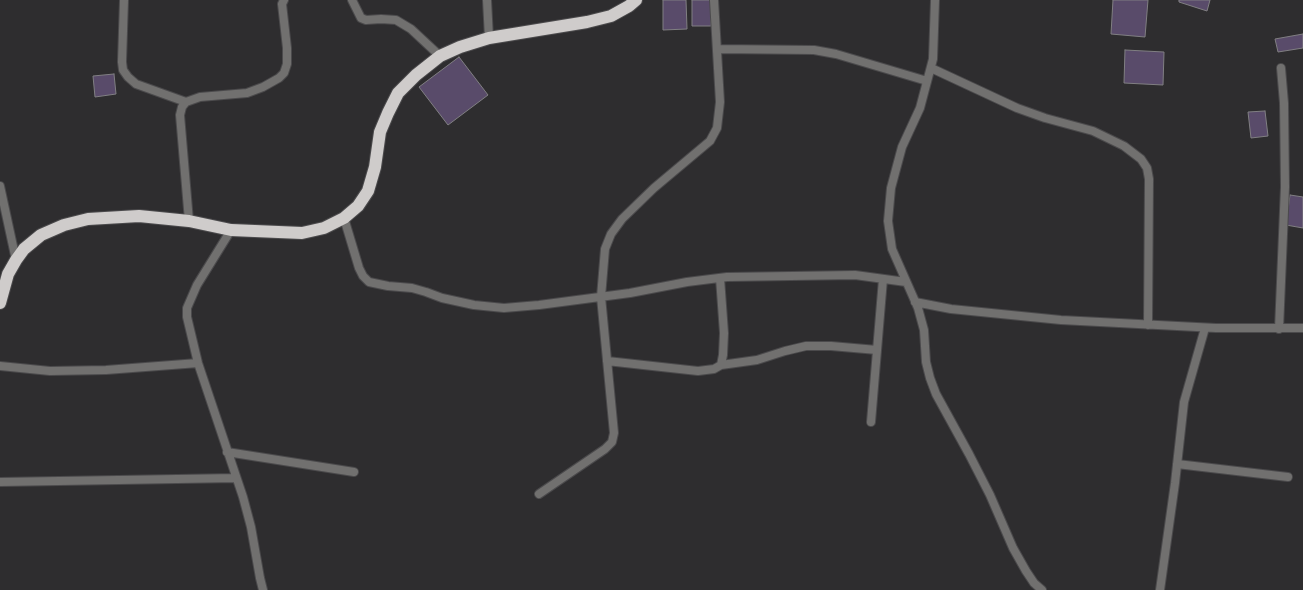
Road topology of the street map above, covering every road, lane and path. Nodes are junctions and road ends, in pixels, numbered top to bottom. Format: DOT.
graph roads {
  1 [pos="124,0"];
  2 [pos="284,0"];
  3 [pos="352,0"];
  4 [pos="487,0"];
  5 [pos="636,0"];
  6 [pos="714,0"];
  7 [pos="935,0"];
  8 [pos="489,38"];
  9 [pos="717,49"];
  10 [pos="440,56"];
  11 [pos="931,68"];
  12 [pos="1281,68"];
  13 [pos="927,81"];
  14 [pos="186,102"];
  15 [pos="0,186"];
  16 [pos="344,218"];
  17 [pos="189,221"];
  18 [pos="9,229"];
  19 [pos="231,230"];
  20 [pos="0,231"];
  21 [pos="16,260"];
  22 [pos="720,278"];
  23 [pos="883,279"];
  24 [pos="906,282"];
  25 [pos="601,297"];
  26 [pos="915,302"];
  27 [pos="0,303"];
  28 [pos="1148,325"];
  29 [pos="1205,328"];
  30 [pos="1303,328"];
  31 [pos="1279,329"];
  32 [pos="877,350"];
  33 [pos="607,361"];
  34 [pos="198,363"];
  35 [pos="721,365"];
  36 [pos="0,366"];
  37 [pos="871,422"];
  38 [pos="227,452"];
  39 [pos="1176,464"];
  40 [pos="354,472"];
  41 [pos="1288,477"];
  42 [pos="236,478"];
  43 [pos="0,482"];
  44 [pos="539,494"];
  45 [pos="263,590"];
  46 [pos="1042,590"];
  47 [pos="1160,590"];
  1 -- 14 [label="street"];
  2 -- 14 [label="street"];
  3 -- 10 [label="street"];
  4 -- 8 [label="street"];
  5 -- 8 [label="highway"];
  6 -- 9 [label="street"];
  7 -- 11 [label="street"];
  8 -- 10 [label="highway"];
  9 -- 13 [label="street"];
  9 -- 25 [label="street"];
  10 -- 16 [label="highway"];
  11 -- 13 [label="street"];
  11 -- 28 [label="street"];
  12 -- 31 [label="street"];
  13 -- 24 [label="street"];
  14 -- 17 [label="street"];
  15 -- 18 [label="street"];
  16 -- 19 [label="highway"];
  16 -- 25 [label="street"];
  17 -- 19 [label="highway"];
  17 -- 21 [label="highway"];
  18 -- 20 [label="street"];
  18 -- 21 [label="street"];
  19 -- 34 [label="street"];
  21 -- 27 [label="highway"];
  22 -- 23 [label="street"];
  22 -- 25 [label="street"];
  22 -- 35 [label="street"];
  23 -- 24 [label="street"];
  23 -- 32 [label="street"];
  24 -- 26 [label="street"];
  25 -- 33 [label="street"];
  26 -- 28 [label="street"];
  26 -- 46 [label="street"];
  28 -- 29 [label="street"];
  29 -- 31 [label="street"];
  29 -- 39 [label="street"];
  30 -- 31 [label="street"];
  32 -- 35 [label="street"];
  32 -- 37 [label="street"];
  33 -- 35 [label="street"];
  33 -- 44 [label="street"];
  34 -- 36 [label="street"];
  34 -- 38 [label="street"];
  38 -- 40 [label="street"];
  38 -- 42 [label="street"];
  39 -- 41 [label="street"];
  39 -- 47 [label="street"];
  42 -- 43 [label="street"];
  42 -- 45 [label="street"];
}
